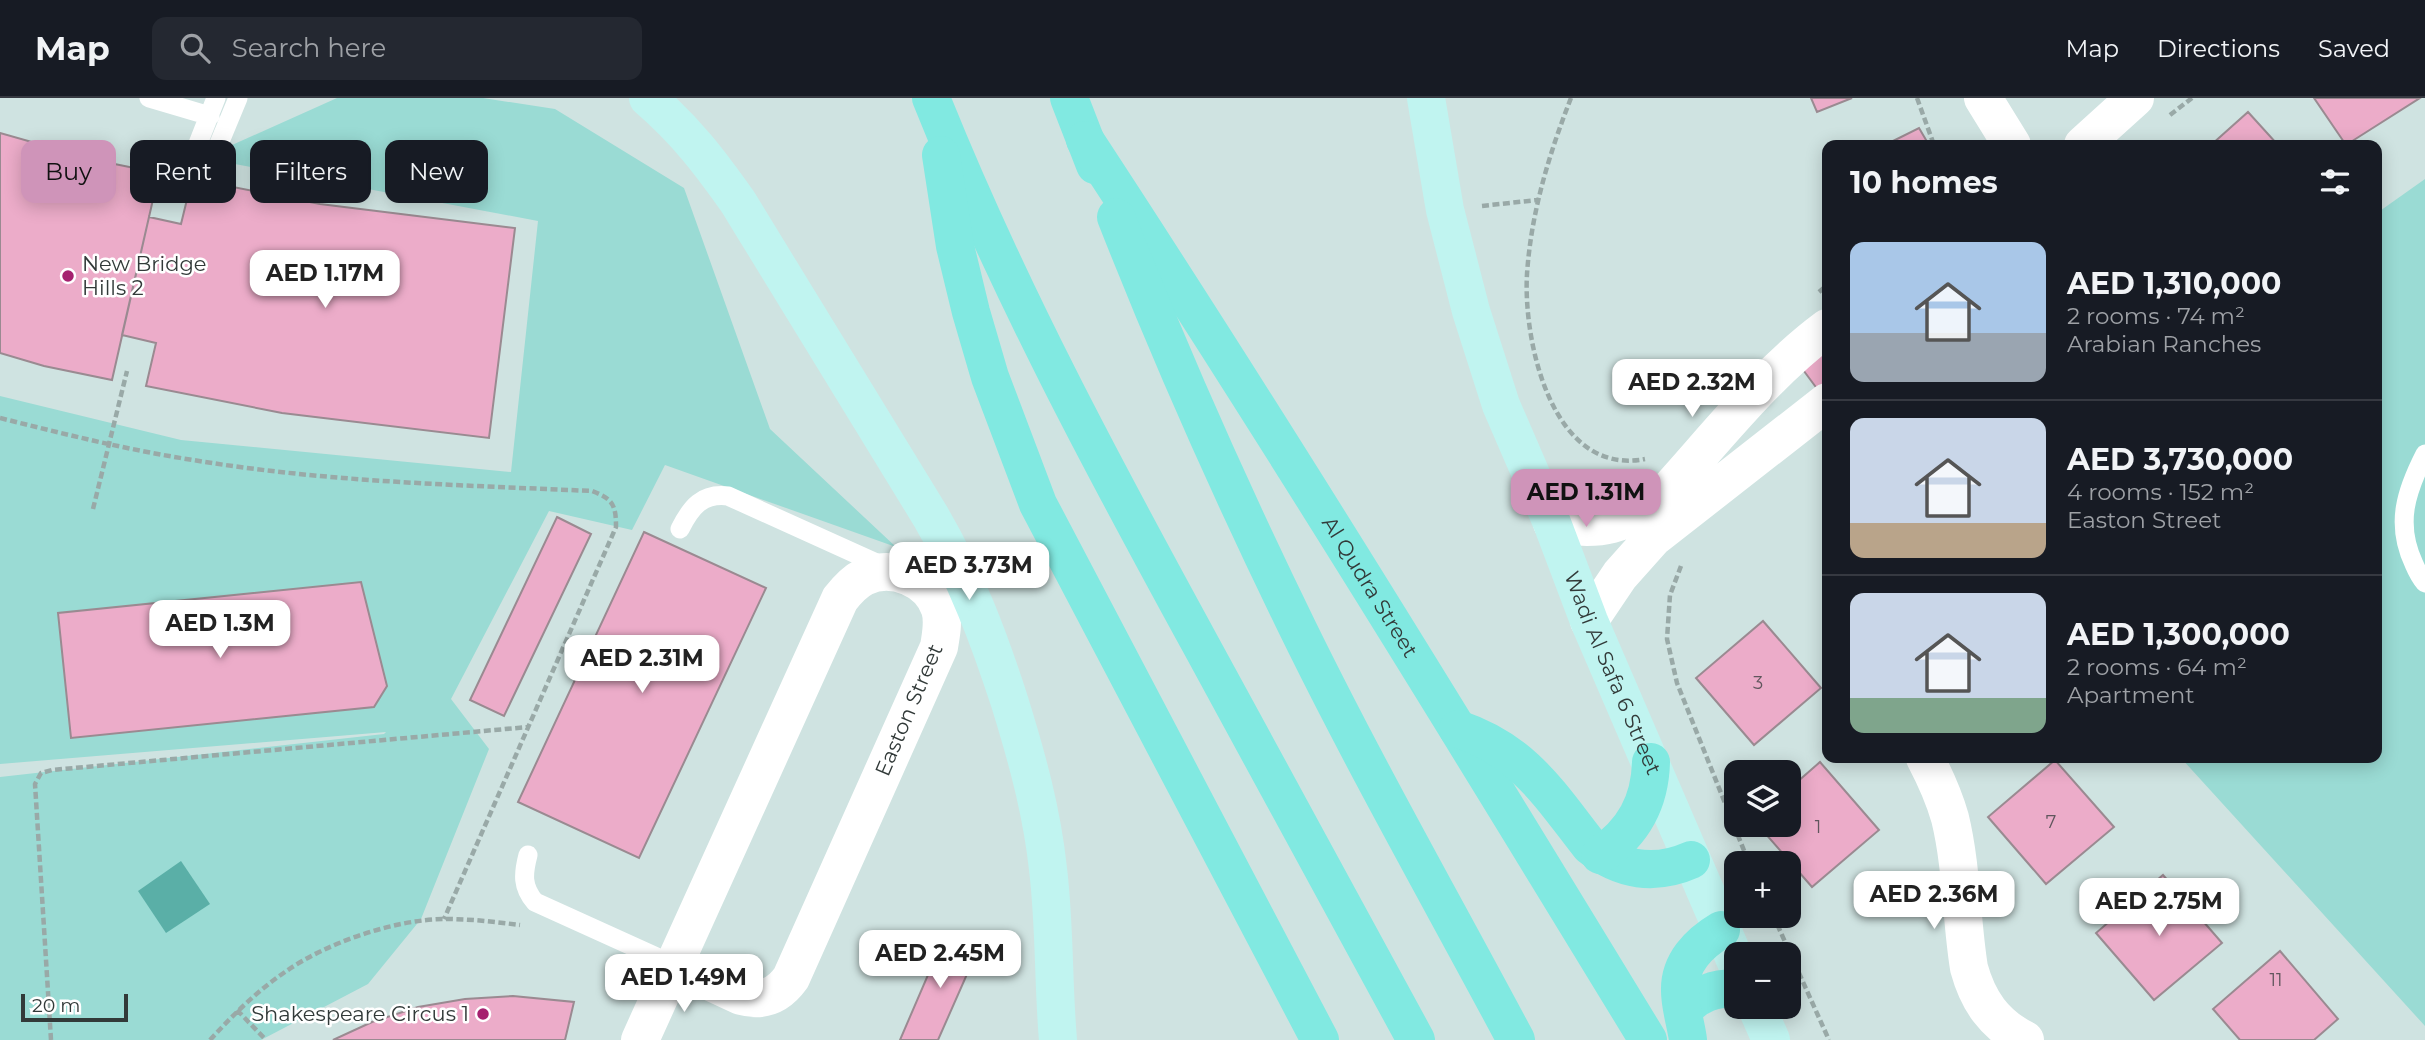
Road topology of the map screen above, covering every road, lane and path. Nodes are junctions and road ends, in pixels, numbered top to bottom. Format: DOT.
graph roads {
  1 [pos="149,98"];
  2 [pos="238,98"];
  3 [pos="648,98"];
  4 [pos="1069,98"];
  5 [pos="1426,98"];
  6 [pos="1571,98"];
  7 [pos="1917,98"];
  8 [pos="1983,98"];
  9 [pos="2136,98"];
  10 [pos="933,105"];
  11 [pos="213,107"];
  12 [pos="1085,140"];
  13 [pos="1932,140"];
  14 [pos="2009,140"];
  15 [pos="2089,140"];
  16 [pos="1537,200"];
  17 [pos="1445,209"];
  18 [pos="1822,311"];
  19 [pos="127,370"];
  20 [pos="1760,390"];
  21 [pos="1822,406"];
  22 [pos="0,418"];
  23 [pos="1796,428"];
  24 [pos="108,445"];
  25 [pos="2425,454"];
  26 [pos="1656,457"];
  27 [pos="93,509"];
  28 [pos="1552,523"];
  29 [pos="680,528"];
  30 [pos="1682,563"];
  31 [pos="898,573"];
  32 [pos="2425,583"];
  33 [pos="1589,621"];
  34 [pos="528,727"];
  35 [pos="1458,729"];
  36 [pos="1651,761"];
  37 [pos="1928,763"];
  38 [pos="1744,851"];
  39 [pos="528,855"];
  40 [pos="1600,855"];
  41 [pos="1691,860"];
  42 [pos="443,919"];
  43 [pos="525,926"];
  44 [pos="1779,928"];
  45 [pos="1727,942"];
  46 [pos="1724,946"];
  47 [pos="674,965"];
  48 [pos="1724,988"];
  49 [pos="237,1010"];
  50 [pos="1762,1019"];
  51 [pos="1686,1025"];
  52 [pos="51,1040"];
  53 [pos="210,1040"];
  54 [pos="266,1040"];
  55 [pos="640,1040"];
  56 [pos="1058,1040"];
  57 [pos="1320,1040"];
  58 [pos="1416,1040"];
  59 [pos="1516,1040"];
  60 [pos="1648,1040"];
  61 [pos="1771,1040"];
  62 [pos="1829,1040"];
  63 [pos="2025,1040"];
  1 -- 11 [label="lane"];
  2 -- 11 [label="lane"];
  3 -- 56 [label="street"];
  4 -- 12 [label="main road, Al Qudra Street"];
  5 -- 17 [label="street, Wadi Al Safa 6 Street"];
  6 -- 16 [label="path"];
  7 -- 13 [label="path"];
  8 -- 14 [label="street"];
  9 -- 15 [label="street"];
  10 -- 57 [label="main road"];
  10 -- 58 [label="main road"];
  12 -- 35 [label="main road, Al Qudra Street"];
  12 -- 59 [label="main road, Al Qudra Street"];
  16 -- 17 [label="path"];
  16 -- 26 [label="path"];
  17 -- 28 [label="street, Wadi Al Safa 6 Street"];
  18 -- 20 [label="street"];
  19 -- 24 [label="path"];
  20 -- 23 [label="street"];
  20 -- 28 [label="street"];
  21 -- 23 [label="street"];
  22 -- 24 [label="path"];
  23 -- 33 [label="street"];
  24 -- 27 [label="path"];
  24 -- 34 [label="path"];
  25 -- 32 [label="lane"];
  28 -- 33 [label="street, Wadi Al Safa 6 Street"];
  29 -- 31 [label="lane"];
  30 -- 38 [label="path"];
  31 -- 47 [label="street"];
  31 -- 47 [label="street, Easton Street"];
  33 -- 36 [label="street, Wadi Al Safa 6 Street"];
  34 -- 42 [label="path"];
  34 -- 52 [label="path"];
  35 -- 40 [label="main road"];
  35 -- 60 [label="main road, Al Qudra Street"];
  36 -- 40 [label="main road"];
  36 -- 41 [label="street, Wadi Al Safa 6 Street"];
  37 -- 63 [label="street"];
  39 -- 47 [label="lane"];
  40 -- 41 [label="main road"];
  41 -- 45 [label="street, Wadi Al Safa 6 Street"];
  42 -- 43 [label="path"];
  42 -- 49 [label="path"];
  44 -- 62 [label="path"];
  46 -- 51 [label="main road"];
  47 -- 55 [label="street"];
  48 -- 51 [label="main road"];
  49 -- 53 [label="path"];
  49 -- 54 [label="path"];
  50 -- 61 [label="street"];
}
